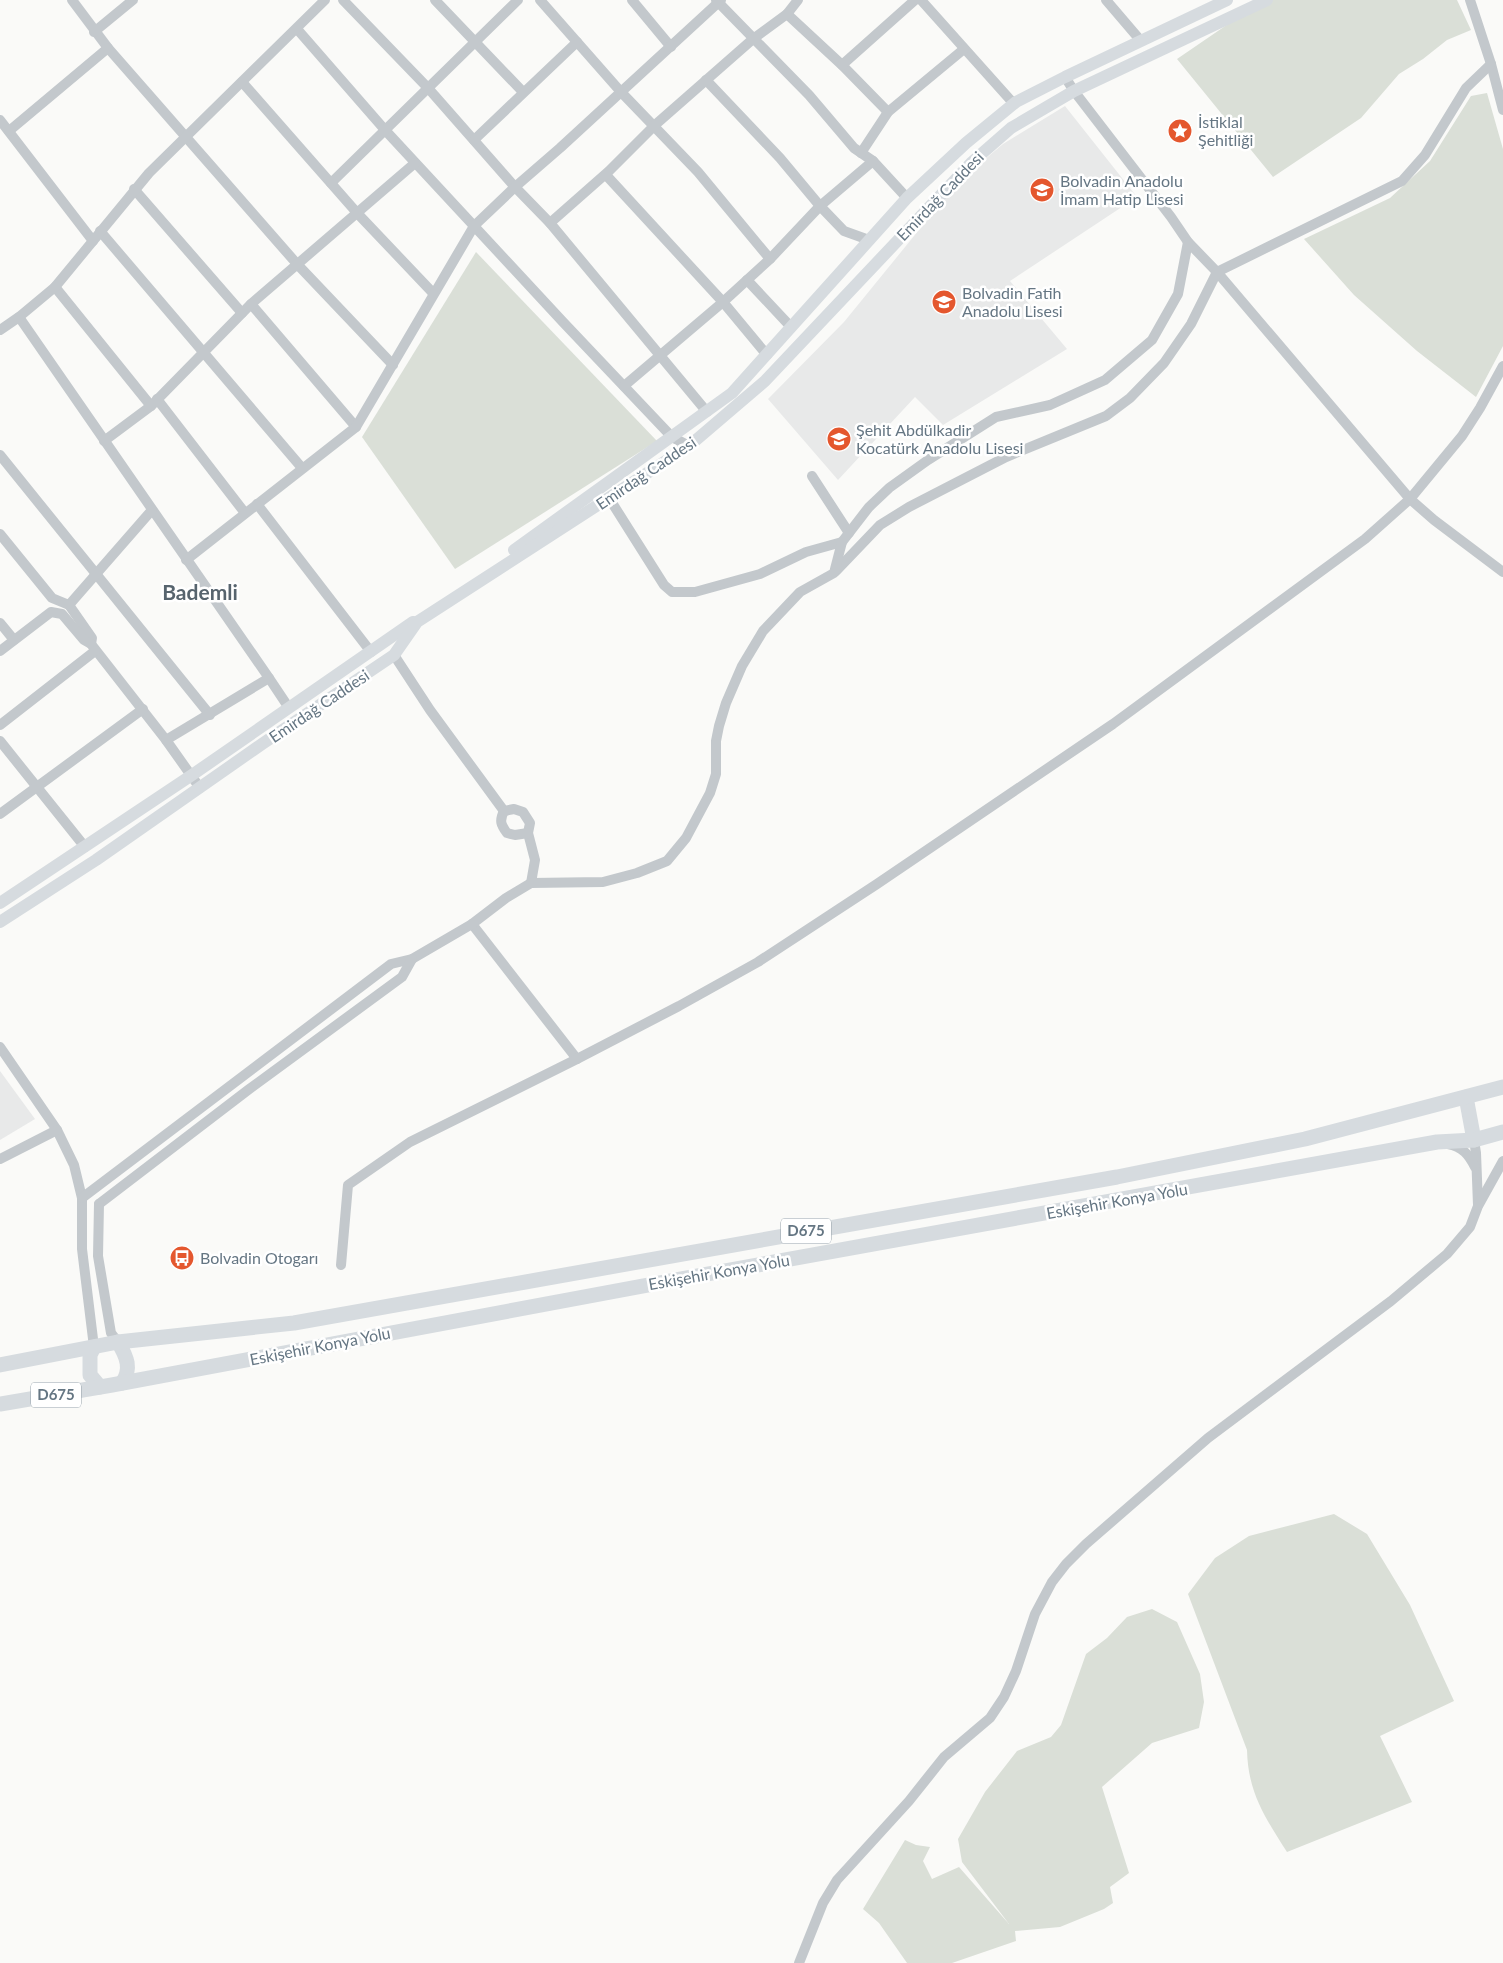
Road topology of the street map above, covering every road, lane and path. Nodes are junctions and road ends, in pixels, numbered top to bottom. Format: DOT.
graph roads {
  1 [pos="72,0"];
  2 [pos="133,0"];
  3 [pos="325,0"];
  4 [pos="343,0"];
  5 [pos="435,0"];
  6 [pos="518,0"];
  7 [pos="540,0"];
  8 [pos="632,0"];
  9 [pos="798,0"];
  10 [pos="915,0"];
  11 [pos="922,0"];
  12 [pos="1106,0"];
  13 [pos="1227,0"];
  14 [pos="1267,0"];
  15 [pos="1470,0"];
  16 [pos="719,1"];
  17 [pos="1251,3"];
  18 [pos="787,14"];
  19 [pos="297,29"];
  20 [pos="94,32"];
  21 [pos="753,39"];
  22 [pos="475,41"];
  23 [pos="1141,41"];
  24 [pos="577,42"];
  25 [pos="671,47"];
  26 [pos="108,48"];
  27 [pos="964,49"];
  28 [pos="1491,64"];
  29 [pos="842,66"];
  30 [pos="1066,77"];
  31 [pos="706,80"];
  32 [pos="242,82"];
  33 [pos="428,88"];
  34 [pos="1074,91"];
  35 [pos="523,92"];
  36 [pos="621,92"];
  37 [pos="1014,104"];
  38 [pos="1503,110"];
  39 [pos="888,112"];
  40 [pos="0,120"];
  41 [pos="655,125"];
  42 [pos="385,130"];
  43 [pos="9,131"];
  44 [pos="186,135"];
  45 [pos="474,140"];
  46 [pos="861,153"];
  47 [pos="872,161"];
  48 [pos="415,163"];
  49 [pos="606,175"];
  50 [pos="331,183"];
  51 [pos="515,187"];
  52 [pos="134,189"];
  53 [pos="907,198"];
  54 [pos="820,206"];
  55 [pos="358,214"];
  56 [pos="550,223"];
  57 [pos="474,226"];
  58 [pos="100,232"];
  59 [pos="869,240"];
  60 [pos="92,241"];
  61 [pos="1188,242"];
  62 [pos="770,259"];
  63 [pos="297,264"];
  64 [pos="1217,272"];
  65 [pos="747,280"];
  66 [pos="54,286"];
  67 [pos="434,293"];
  68 [pos="723,302"];
  69 [pos="251,304"];
  70 [pos="242,313"];
  71 [pos="19,318"];
  72 [pos="791,327"];
  73 [pos="0,330"];
  74 [pos="204,353"];
  75 [pos="767,354"];
  76 [pos="659,355"];
  77 [pos="393,365"];
  78 [pos="1503,366"];
  79 [pos="624,386"];
  80 [pos="154,403"];
  81 [pos="706,412"];
  82 [pos="356,427"];
  83 [pos="672,437"];
  84 [pos="104,441"];
  85 [pos="689,446"];
  86 [pos="0,456"];
  87 [pos="302,468"];
  88 [pos="812,476"];
  89 [pos="609,498"];
  90 [pos="1410,499"];
  91 [pos="257,504"];
  92 [pos="152,510"];
  93 [pos="245,513"];
  94 [pos="849,532"];
  95 [pos="0,534"];
  96 [pos="842,542"];
  97 [pos="186,560"];
  98 [pos="1503,572"];
  99 [pos="834,573"];
  100 [pos="97,574"];
  101 [pos="69,605"];
  102 [pos="0,623"];
  103 [pos="14,640"];
  104 [pos="93,648"];
  105 [pos="0,651"];
  106 [pos="371,652"];
  107 [pos="394,655"];
  108 [pos="269,678"];
  109 [pos="289,708"];
  110 [pos="142,709"];
  111 [pos="210,715"];
  112 [pos="0,725"];
  113 [pos="166,740"];
  114 [pos="0,741"];
  115 [pos="192,775"];
  116 [pos="37,788"];
  117 [pos="200,788"];
  118 [pos="504,811"];
  119 [pos="0,814"];
  120 [pos="528,832"];
  121 [pos="85,847"];
  122 [pos="531,883"];
  123 [pos="0,903"];
  124 [pos="0,922"];
  125 [pos="472,924"];
  126 [pos="412,959"];
  127 [pos="0,1047"];
  128 [pos="578,1059"];
  129 [pos="1503,1087"];
  130 [pos="1466,1097"];
  131 [pos="57,1130"];
  132 [pos="1503,1132"];
  133 [pos="1474,1140"];
  134 [pos="1437,1142"];
  135 [pos="0,1159"];
  136 [pos="1503,1162"];
  137 [pos="1477,1171"];
  138 [pos="82,1198"];
  139 [pos="100,1204"];
  140 [pos="1478,1206"];
  141 [pos="341,1265"];
  142 [pos="118,1342"];
  143 [pos="94,1347"];
  144 [pos="0,1365"];
  145 [pos="111,1385"];
  146 [pos="0,1404"];
  147 [pos="799,1963"];
  1 -- 20 [label="street"];
  2 -- 20 [label="street"];
  3 -- 19 [label="street"];
  4 -- 33 [label="street"];
  5 -- 22 [label="street"];
  6 -- 22 [label="street"];
  7 -- 24 [label="street"];
  8 -- 25 [label="street"];
  9 -- 18 [label="street"];
  10 -- 29 [label="street"];
  11 -- 27 [label="street"];
  12 -- 23 [label="street"];
  13 -- 23 [label="main road, Emirdağ Caddesi"];
  14 -- 17 [label="main road, Emirdağ Caddesi"];
  15 -- 28 [label="street"];
  16 -- 21 [label="street"];
  16 -- 25 [label="street"];
  17 -- 34 [label="main road, Emirdağ Caddesi"];
  18 -- 21 [label="street"];
  18 -- 29 [label="street"];
  19 -- 32 [label="street"];
  19 -- 42 [label="street"];
  20 -- 26 [label="street"];
  21 -- 31 [label="street"];
  21 -- 46 [label="street"];
  22 -- 33 [label="street"];
  22 -- 35 [label="street"];
  23 -- 30 [label="main road, Emirdağ Caddesi"];
  24 -- 35 [label="street"];
  24 -- 36 [label="street"];
  25 -- 36 [label="street"];
  26 -- 43 [label="street"];
  26 -- 44 [label="street"];
  27 -- 37 [label="street"];
  27 -- 39 [label="street"];
  28 -- 38 [label="street"];
  28 -- 64 [label="street"];
  29 -- 39 [label="street"];
  30 -- 34 [label="street"];
  30 -- 37 [label="main road, Emirdağ Caddesi"];
  31 -- 41 [label="street"];
  31 -- 54 [label="street"];
  32 -- 44 [label="street"];
  32 -- 50 [label="street"];
  33 -- 42 [label="street"];
  33 -- 45 [label="street"];
  34 -- 61 [label="street"];
  34 -- 85 [label="main road, Emirdağ Caddesi"];
  35 -- 45 [label="street"];
  36 -- 41 [label="street"];
  36 -- 51 [label="street"];
  37 -- 53 [label="main road, Emirdağ Caddesi"];
  39 -- 46 [label="street"];
  40 -- 43 [label="street"];
  41 -- 49 [label="street"];
  41 -- 62 [label="street"];
  42 -- 48 [label="street"];
  42 -- 50 [label="street"];
  43 -- 60 [label="street"];
  44 -- 52 [label="street"];
  44 -- 63 [label="street"];
  45 -- 51 [label="street"];
  46 -- 47 [label="street"];
  47 -- 53 [label="street"];
  47 -- 54 [label="street"];
  48 -- 55 [label="street"];
  48 -- 57 [label="street"];
  49 -- 56 [label="street"];
  49 -- 68 [label="street"];
  50 -- 55 [label="street"];
  51 -- 56 [label="street"];
  51 -- 57 [label="street"];
  52 -- 58 [label="street"];
  52 -- 70 [label="street"];
  53 -- 59 [label="main road, Emirdağ Caddesi"];
  54 -- 59 [label="street"];
  54 -- 62 [label="street"];
  55 -- 63 [label="street"];
  55 -- 67 [label="street"];
  56 -- 76 [label="street"];
  57 -- 67 [label="street"];
  57 -- 79 [label="street"];
  58 -- 60 [label="street"];
  58 -- 74 [label="street"];
  59 -- 72 [label="main road, Emirdağ Caddesi"];
  60 -- 66 [label="street"];
  61 -- 64 [label="street"];
  61 -- 94 [label="street"];
  62 -- 65 [label="street"];
  63 -- 69 [label="street"];
  63 -- 77 [label="street"];
  64 -- 90 [label="street"];
  64 -- 99 [label="street"];
  65 -- 68 [label="street"];
  65 -- 72 [label="street"];
  66 -- 71 [label="street"];
  66 -- 80 [label="street"];
  67 -- 77 [label="street"];
  68 -- 75 [label="street"];
  68 -- 76 [label="street"];
  69 -- 70 [label="street"];
  69 -- 82 [label="street"];
  70 -- 74 [label="street"];
  71 -- 73 [label="street"];
  71 -- 84 [label="street"];
  72 -- 75 [label="main road, Emirdağ Caddesi"];
  74 -- 80 [label="street"];
  74 -- 87 [label="street"];
  75 -- 81 [label="main road, Emirdağ Caddesi"];
  76 -- 79 [label="street"];
  76 -- 81 [label="street"];
  77 -- 82 [label="street"];
  78 -- 90 [label="street"];
  79 -- 83 [label="street"];
  80 -- 84 [label="street"];
  80 -- 93 [label="street"];
  81 -- 83 [label="main road, Emirdağ Caddesi"];
  82 -- 87 [label="street"];
  83 -- 85 [label="street"];
  83 -- 106 [label="main road, Emirdağ Caddesi"];
  84 -- 92 [label="street"];
  85 -- 89 [label="main road, Emirdağ Caddesi"];
  86 -- 100 [label="street"];
  87 -- 91 [label="street"];
  88 -- 94 [label="street"];
  89 -- 96 [label="street"];
  89 -- 107 [label="main road, Emirdağ Caddesi"];
  90 -- 98 [label="street"];
  90 -- 128 [label="street"];
  91 -- 93 [label="street"];
  91 -- 106 [label="street"];
  92 -- 97 [label="street"];
  92 -- 100 [label="street"];
  93 -- 97 [label="street"];
  94 -- 96 [label="street"];
  95 -- 101 [label="street"];
  96 -- 99 [label="street"];
  97 -- 108 [label="street"];
  99 -- 122 [label="street"];
  100 -- 101 [label="street"];
  100 -- 111 [label="street"];
  101 -- 104 [label="street"];
  102 -- 103 [label="street"];
  103 -- 104 [label="street"];
  103 -- 105 [label="street"];
  104 -- 110 [label="street"];
  104 -- 112 [label="street"];
  106 -- 109 [label="main road, Emirdağ Caddesi"];
  107 -- 117 [label="main road, Emirdağ Caddesi"];
  107 -- 118 [label="street"];
  108 -- 109 [label="street"];
  108 -- 111 [label="street"];
  109 -- 115 [label="main road, Emirdağ Caddesi"];
  110 -- 113 [label="street"];
  110 -- 116 [label="street"];
  111 -- 113 [label="street"];
  113 -- 115 [label="street"];
  114 -- 116 [label="street"];
  115 -- 117 [label="street"];
  115 -- 121 [label="main road, Emirdağ Caddesi"];
  116 -- 119 [label="street"];
  116 -- 121 [label="street"];
  117 -- 124 [label="main road, Emirdağ Caddesi"];
  118 -- 120 [label="street"];
  118 -- 120 [label="street"];
  120 -- 122 [label="street"];
  121 -- 123 [label="main road, Emirdağ Caddesi"];
  122 -- 125 [label="street"];
  125 -- 126 [label="street"];
  125 -- 128 [label="street"];
  126 -- 138 [label="street"];
  126 -- 139 [label="street"];
  127 -- 131 [label="street"];
  128 -- 141 [label="street"];
  129 -- 130 [label="highway, D675"];
  130 -- 133 [label="highway"];
  130 -- 142 [label="highway, D675"];
  131 -- 135 [label="street"];
  131 -- 138 [label="street"];
  132 -- 133 [label="highway, Eskişehir Konya Yolu / D675"];
  133 -- 134 [label="highway, Eskişehir Konya Yolu / D675"];
  133 -- 137 [label="street"];
  134 -- 137 [label="street"];
  134 -- 145 [label="highway, Eskişehir Konya Yolu / D675"];
  136 -- 140 [label="street"];
  137 -- 140 [label="street"];
  138 -- 139 [label="street"];
  138 -- 143 [label="street"];
  139 -- 142 [label="street"];
  140 -- 147 [label="street"];
  142 -- 143 [label="highway, D675"];
  142 -- 145 [label="highway"];
  143 -- 144 [label="highway, D675"];
  143 -- 145 [label="highway"];
  145 -- 146 [label="highway, D675"];
}
